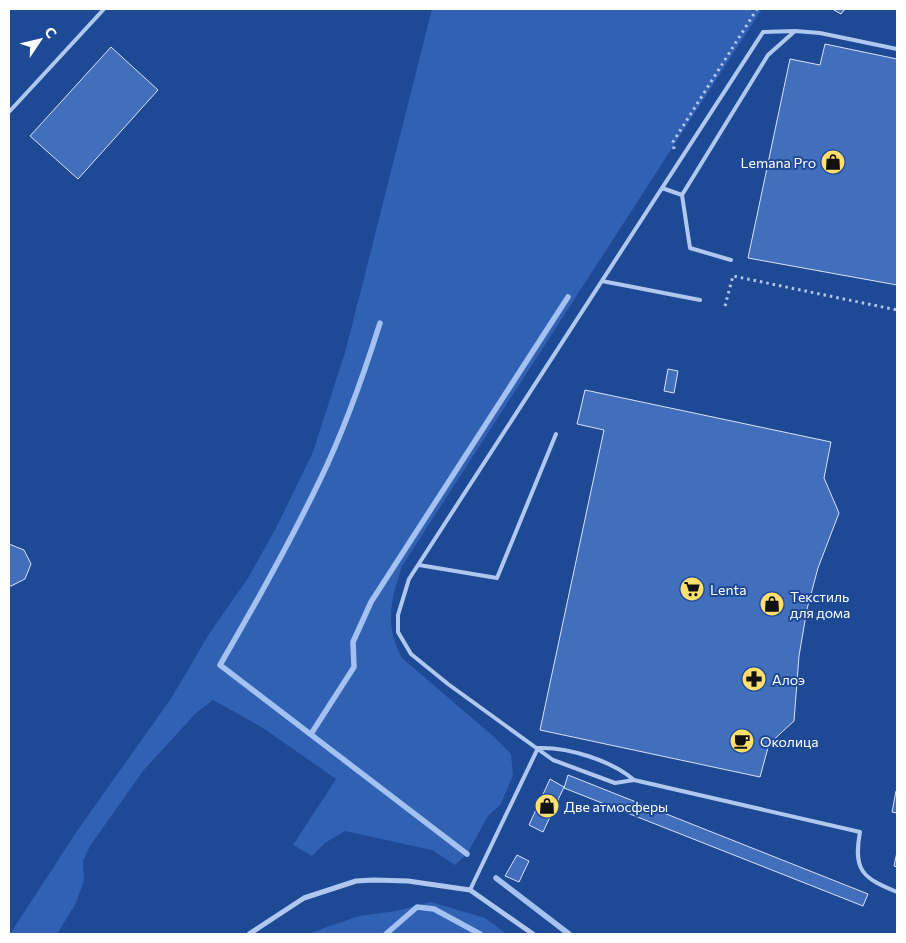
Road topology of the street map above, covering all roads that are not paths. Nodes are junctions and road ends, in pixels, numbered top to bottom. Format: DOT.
graph roads {
  1 [pos="104,9"];
  2 [pos="795,31"];
  3 [pos="897,49"];
  4 [pos="9,112"];
  5 [pos="662,188"];
  6 [pos="682,195"];
  7 [pos="731,260"];
  8 [pos="602,281"];
  9 [pos="700,300"];
  10 [pos="556,434"];
  11 [pos="419,566"];
  12 [pos="538,748"];
  13 [pos="634,780"];
  14 [pos="470,890"];
  15 [pos="897,892"];
  16 [pos="249,934"];
  17 [pos="533,934"];
  1 -- 4 [label="lane"];
  2 -- 3 [label="lane"];
  2 -- 5 [label="lane"];
  2 -- 6 [label="lane"];
  5 -- 6 [label="lane"];
  5 -- 8 [label="lane"];
  6 -- 7 [label="lane"];
  8 -- 9 [label="lane"];
  8 -- 11 [label="lane"];
  10 -- 11 [label="lane"];
  11 -- 12 [label="lane"];
  12 -- 13 [label="lane"];
  12 -- 13 [label="lane"];
  12 -- 14 [label="lane"];
  13 -- 15 [label="lane"];
  14 -- 16 [label="street"];
  14 -- 17 [label="street"];
}
